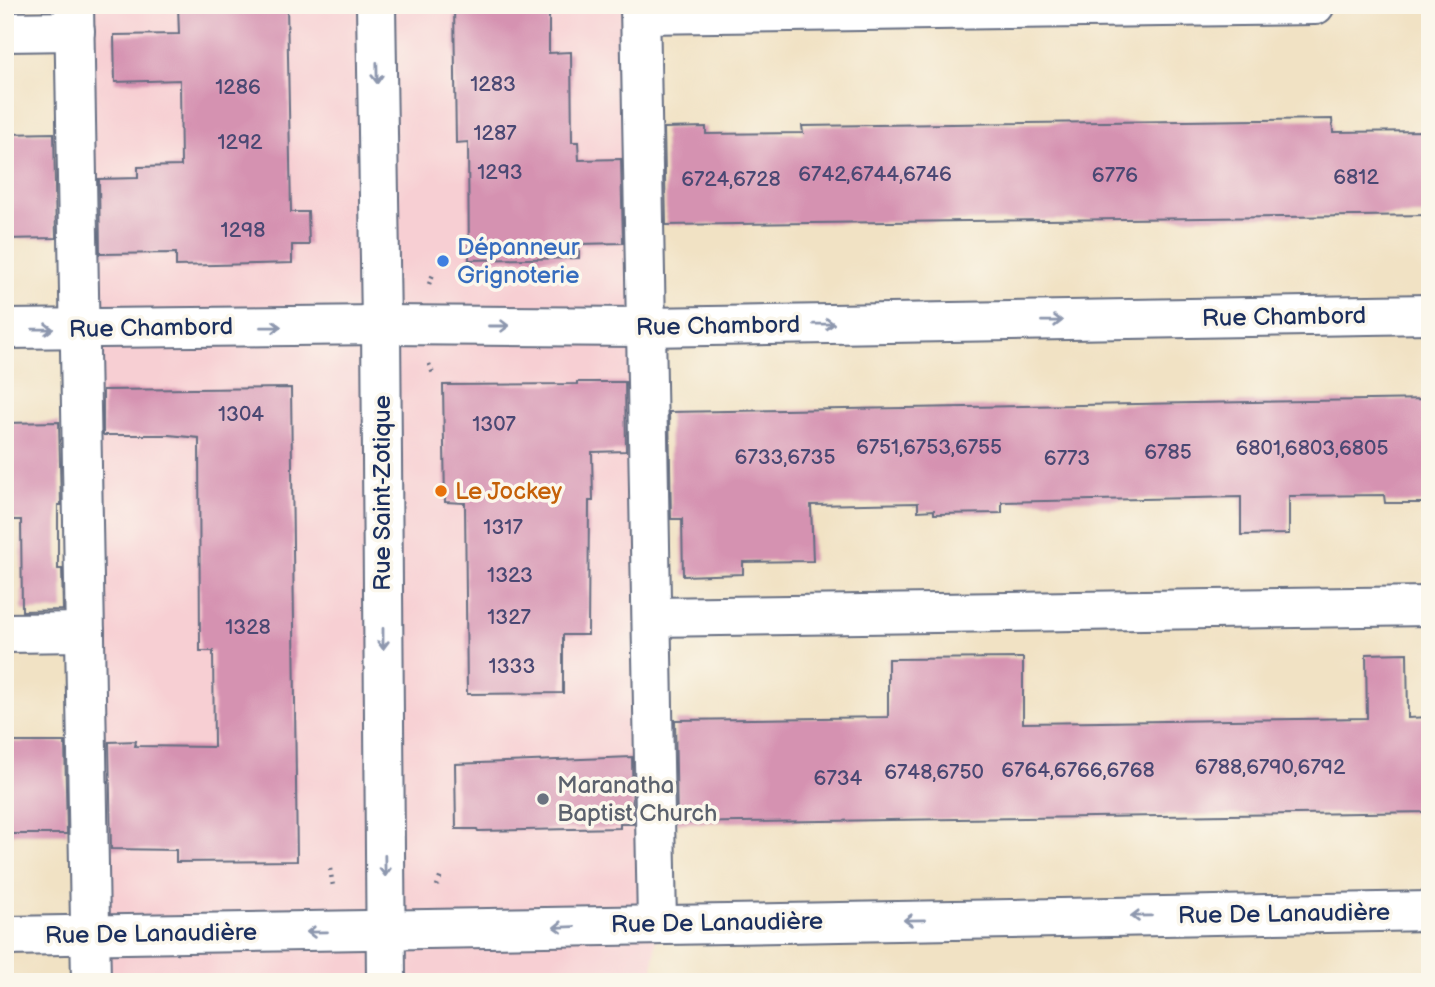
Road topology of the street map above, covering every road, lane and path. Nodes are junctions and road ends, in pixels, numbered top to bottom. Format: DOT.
graph roads {
  1 [pos="376,5"];
  2 [pos="1315,5"];
  3 [pos="640,10"];
  4 [pos="75,18"];
  5 [pos="5,32"];
  6 [pos="434,272"];
  7 [pos="428,288"];
  8 [pos="1430,314"];
  9 [pos="381,326"];
  10 [pos="647,327"];
  11 [pos="80,328"];
  12 [pos="5,329"];
  13 [pos="1430,607"];
  14 [pos="652,617"];
  15 [pos="85,632"];
  16 [pos="5,633"];
  17 [pos="330,869"];
  18 [pos="441,876"];
  19 [pos="333,886"];
  20 [pos="437,886"];
  21 [pos="1430,911"];
  22 [pos="657,924"];
  23 [pos="385,932"];
  24 [pos="90,935"];
  25 [pos="5,936"];
  26 [pos="91,982"];
  27 [pos="386,982"];
  1 -- 9 [label="street, Rue Saint-Zotique, one-way"];
  2 -- 3 [label="street"];
  3 -- 10 [label="street"];
  4 -- 5 [label="street"];
  4 -- 11 [label="street"];
  6 -- 7 [label="path"];
  10 -- 8 [label="street, Rue Chambord, one-way"];
  9 -- 10 [label="street, Rue Chambord, one-way"];
  11 -- 9 [label="street, Rue Chambord, one-way"];
  9 -- 23 [label="street, Rue Saint-Zotique, one-way"];
  10 -- 14 [label="street"];
  12 -- 11 [label="street, Rue Chambord, one-way"];
  11 -- 15 [label="street"];
  13 -- 14 [label="street"];
  14 -- 22 [label="street"];
  15 -- 16 [label="street"];
  15 -- 24 [label="street"];
  17 -- 19 [label="path"];
  18 -- 20 [label="path"];
  21 -- 22 [label="street, Rue De Lanaudière, one-way"];
  22 -- 23 [label="street, Rue De Lanaudière, one-way"];
  23 -- 24 [label="street, Rue De Lanaudière, one-way"];
  23 -- 27 [label="street, Rue Saint-Zotique"];
  24 -- 25 [label="street, Rue De Lanaudière"];
  24 -- 26 [label="street"];
}
